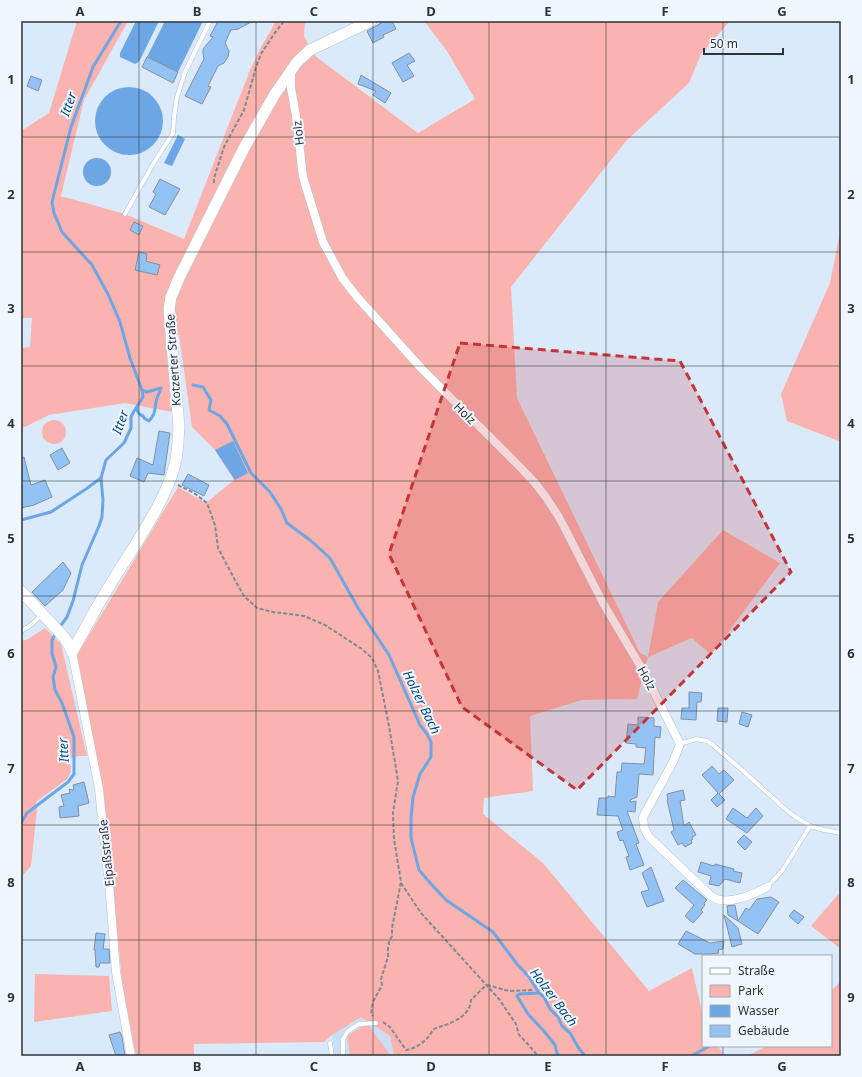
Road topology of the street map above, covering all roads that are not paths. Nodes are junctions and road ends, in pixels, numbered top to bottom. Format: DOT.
graph roads {
  1 [pos="210,21"];
  2 [pos="371,21"];
  3 [pos="291,71"];
  4 [pos="125,214"];
  5 [pos="21,591"];
  6 [pos="42,614"];
  7 [pos="21,631"];
  8 [pos="72,652"];
  9 [pos="680,744"];
  10 [pos="810,826"];
  11 [pos="841,833"];
  12 [pos="767,887"];
  13 [pos="376,1023"];
  14 [pos="330,1043"];
  15 [pos="131,1056"];
  16 [pos="332,1056"];
  17 [pos="343,1056"];
  1 -- 4 [label="lane"];
  2 -- 3 [label="street, Kotzerter Straße"];
  3 -- 8 [label="street, Kotzerter Straße"];
  3 -- 9 [label="street, Holz"];
  5 -- 6 [label="street"];
  6 -- 7 [label="lane"];
  6 -- 8 [label="street"];
  8 -- 15 [label="street, Eipaßstraße"];
  9 -- 10 [label="lane"];
  9 -- 12 [label="street"];
  10 -- 11 [label="lane"];
  10 -- 12 [label="lane"];
  13 -- 17 [label="lane"];
  14 -- 16 [label="lane"];
}
